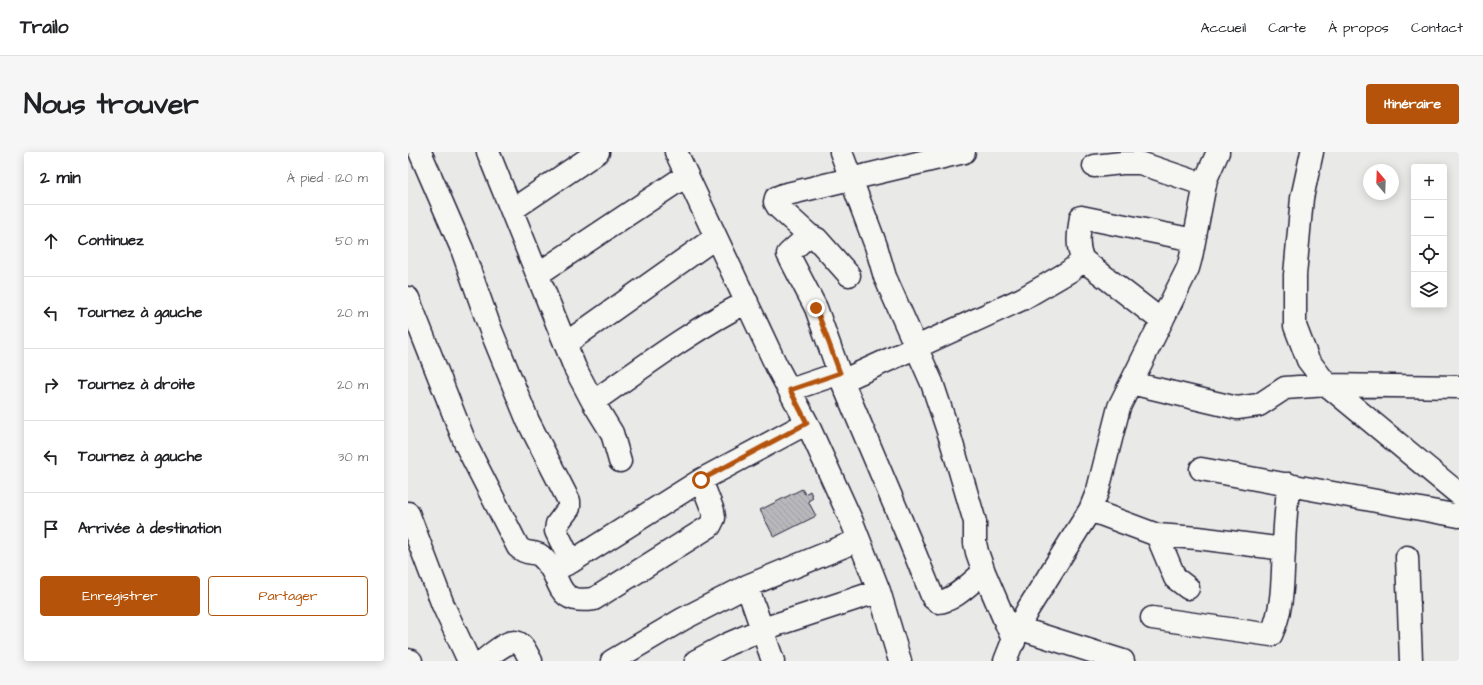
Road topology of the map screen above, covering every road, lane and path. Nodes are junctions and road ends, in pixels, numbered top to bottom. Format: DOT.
graph roads {
  1 [pos="420,152"];
  2 [pos="488,152"];
  3 [pos="598,152"];
  4 [pos="677,152"];
  5 [pos="841,152"];
  6 [pos="964,152"];
  7 [pos="1218,152"];
  8 [pos="1312,152"];
  9 [pos="1094,166"];
  10 [pos="687,175"];
  11 [pos="851,180"];
  12 [pos="1205,185"];
  13 [pos="512,210"];
  14 [pos="809,235"];
  15 [pos="716,237"];
  16 [pos="1194,240"];
  17 [pos="1083,260"];
  18 [pos="538,274"];
  19 [pos="850,275"];
  20 [pos="408,298"];
  21 [pos="747,302"];
  22 [pos="1162,321"];
  23 [pos="565,344"];
  24 [pos="917,348"];
  25 [pos="841,377"];
  26 [pos="1131,383"];
  27 [pos="1327,385"];
  28 [pos="1459,386"];
  29 [pos="790,390"];
  30 [pos="593,402"];
  31 [pos="807,423"];
  32 [pos="620,461"];
  33 [pos="1201,468"];
  34 [pos="701,480"];
  35 [pos="1288,484"];
  36 [pos="1459,494"];
  37 [pos="1090,510"];
  38 [pos="408,513"];
  39 [pos="1459,516"];
  40 [pos="1157,535"];
  41 [pos="859,540"];
  42 [pos="1284,549"];
  43 [pos="1407,557"];
  44 [pos="562,566"];
  45 [pos="984,572"];
  46 [pos="747,586"];
  47 [pos="1188,588"];
  48 [pos="879,591"];
  49 [pos="1152,618"];
  50 [pos="763,629"];
  51 [pos="1012,644"];
  52 [pos="1075,653"];
  53 [pos="469,661"];
  54 [pos="483,661"];
  55 [pos="531,661"];
  56 [pos="612,661"];
  57 [pos="696,661"];
  58 [pos="773,661"];
  59 [pos="900,661"];
  60 [pos="1123,661"];
  61 [pos="1410,661"];
  1 -- 44 [label="street"];
  2 -- 13 [label="street"];
  3 -- 13 [label="street"];
  4 -- 10 [label="street"];
  5 -- 11 [label="street"];
  6 -- 11 [label="street"];
  7 -- 12 [label="street"];
  8 -- 27 [label="street"];
  9 -- 12 [label="street"];
  10 -- 15 [label="street"];
  10 -- 18 [label="street"];
  11 -- 14 [label="street"];
  11 -- 24 [label="street"];
  12 -- 16 [label="street"];
  13 -- 18 [label="street"];
  14 -- 19 [label="street"];
  14 -- 25 [label="street"];
  15 -- 21 [label="street"];
  15 -- 23 [label="street"];
  16 -- 17 [label="street"];
  16 -- 22 [label="street"];
  17 -- 22 [label="street"];
  17 -- 24 [label="street"];
  18 -- 23 [label="street"];
  20 -- 44 [label="street"];
  21 -- 29 [label="street"];
  21 -- 30 [label="street"];
  22 -- 26 [label="street"];
  23 -- 30 [label="street"];
  24 -- 25 [label="street"];
  24 -- 45 [label="street"];
  25 -- 29 [label="street"];
  25 -- 45 [label="street"];
  26 -- 27 [label="street"];
  26 -- 37 [label="street"];
  27 -- 28 [label="street"];
  27 -- 36 [label="street"];
  29 -- 31 [label="street"];
  30 -- 32 [label="street"];
  31 -- 34 [label="street"];
  31 -- 41 [label="street"];
  33 -- 35 [label="street"];
  34 -- 44 [label="street"];
  34 -- 44 [label="street"];
  35 -- 39 [label="street"];
  35 -- 42 [label="street"];
  37 -- 40 [label="street"];
  37 -- 51 [label="street"];
  38 -- 53 [label="street"];
  40 -- 42 [label="street"];
  40 -- 47 [label="street"];
  41 -- 46 [label="street"];
  41 -- 48 [label="street"];
  42 -- 49 [label="street"];
  43 -- 61 [label="street"];
  45 -- 51 [label="street"];
  46 -- 50 [label="street"];
  46 -- 56 [label="street"];
  48 -- 50 [label="street"];
  48 -- 59 [label="street"];
  50 -- 57 [label="street"];
  50 -- 58 [label="street"];
  51 -- 52 [label="street"];
  52 -- 60 [label="street"];
  54 -- 55 [label="street"];
}
